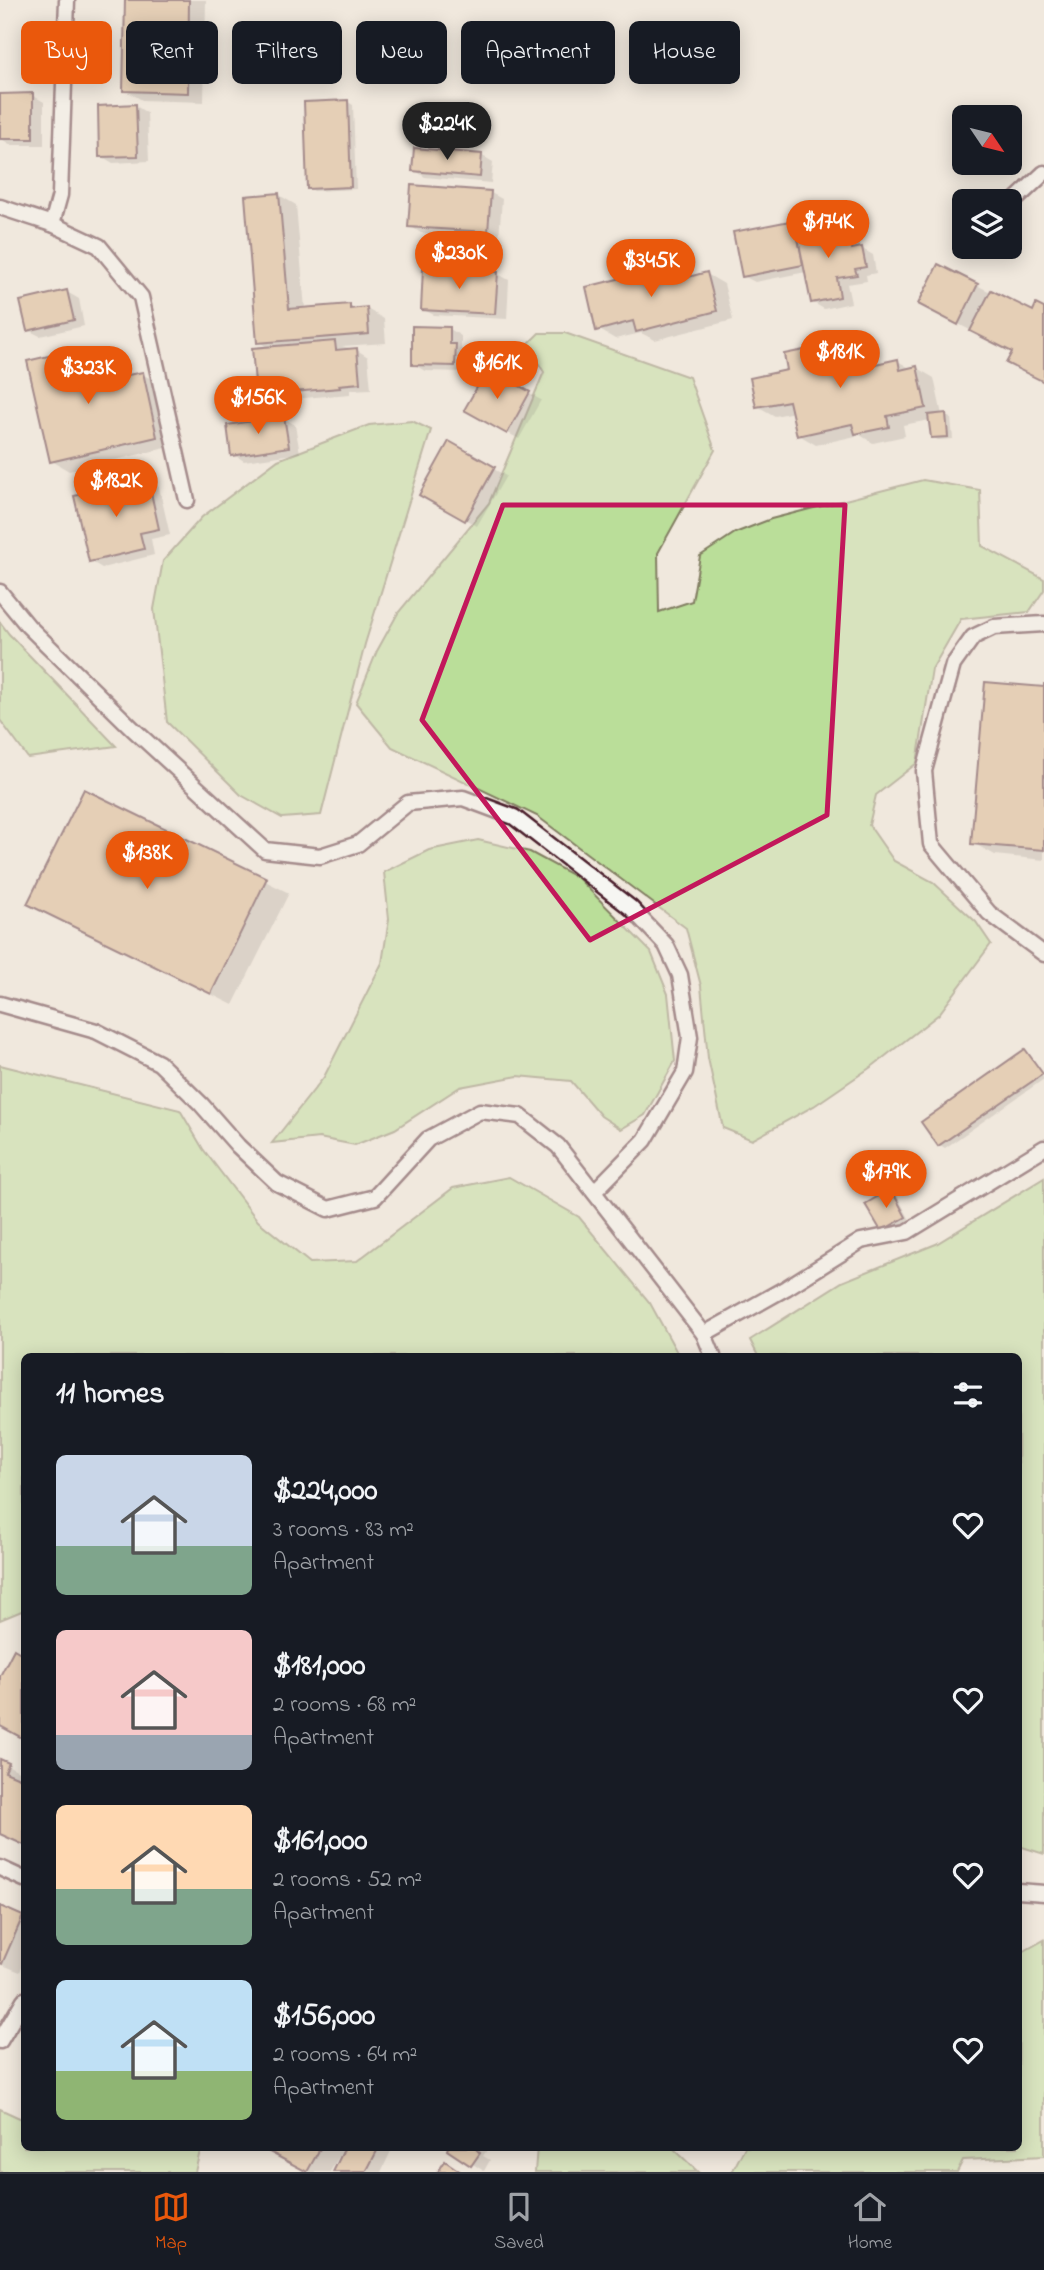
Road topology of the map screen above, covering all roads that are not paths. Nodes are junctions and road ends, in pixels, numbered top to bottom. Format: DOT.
graph roads {
  1 [pos="67,0"];
  2 [pos="1044,173"];
  3 [pos="1022,194"];
  4 [pos="0,207"];
  5 [pos="52,223"];
  6 [pos="187,500"];
  7 [pos="0,592"];
  8 [pos="1044,624"];
  9 [pos="1044,954"];
  10 [pos="0,1004"];
  11 [pos="1044,1148"];
  12 [pos="594,1192"];
  13 [pos="704,1334"];
  14 [pos="712,1353"];
  15 [pos="0,1868"];
  16 [pos="21,1877"];
  17 [pos="1022,1891"];
  18 [pos="1044,1893"];
  19 [pos="21,2005"];
  20 [pos="0,2041"];
  1 -- 5 [label="lane"];
  2 -- 3 [label="lane"];
  4 -- 5 [label="lane"];
  5 -- 6 [label="lane"];
  7 -- 12 [label="lane"];
  8 -- 9 [label="lane"];
  10 -- 12 [label="lane"];
  11 -- 13 [label="lane"];
  12 -- 13 [label="lane"];
  13 -- 14 [label="lane"];
  15 -- 16 [label="lane"];
  17 -- 18 [label="lane"];
  19 -- 20 [label="lane"];
}
